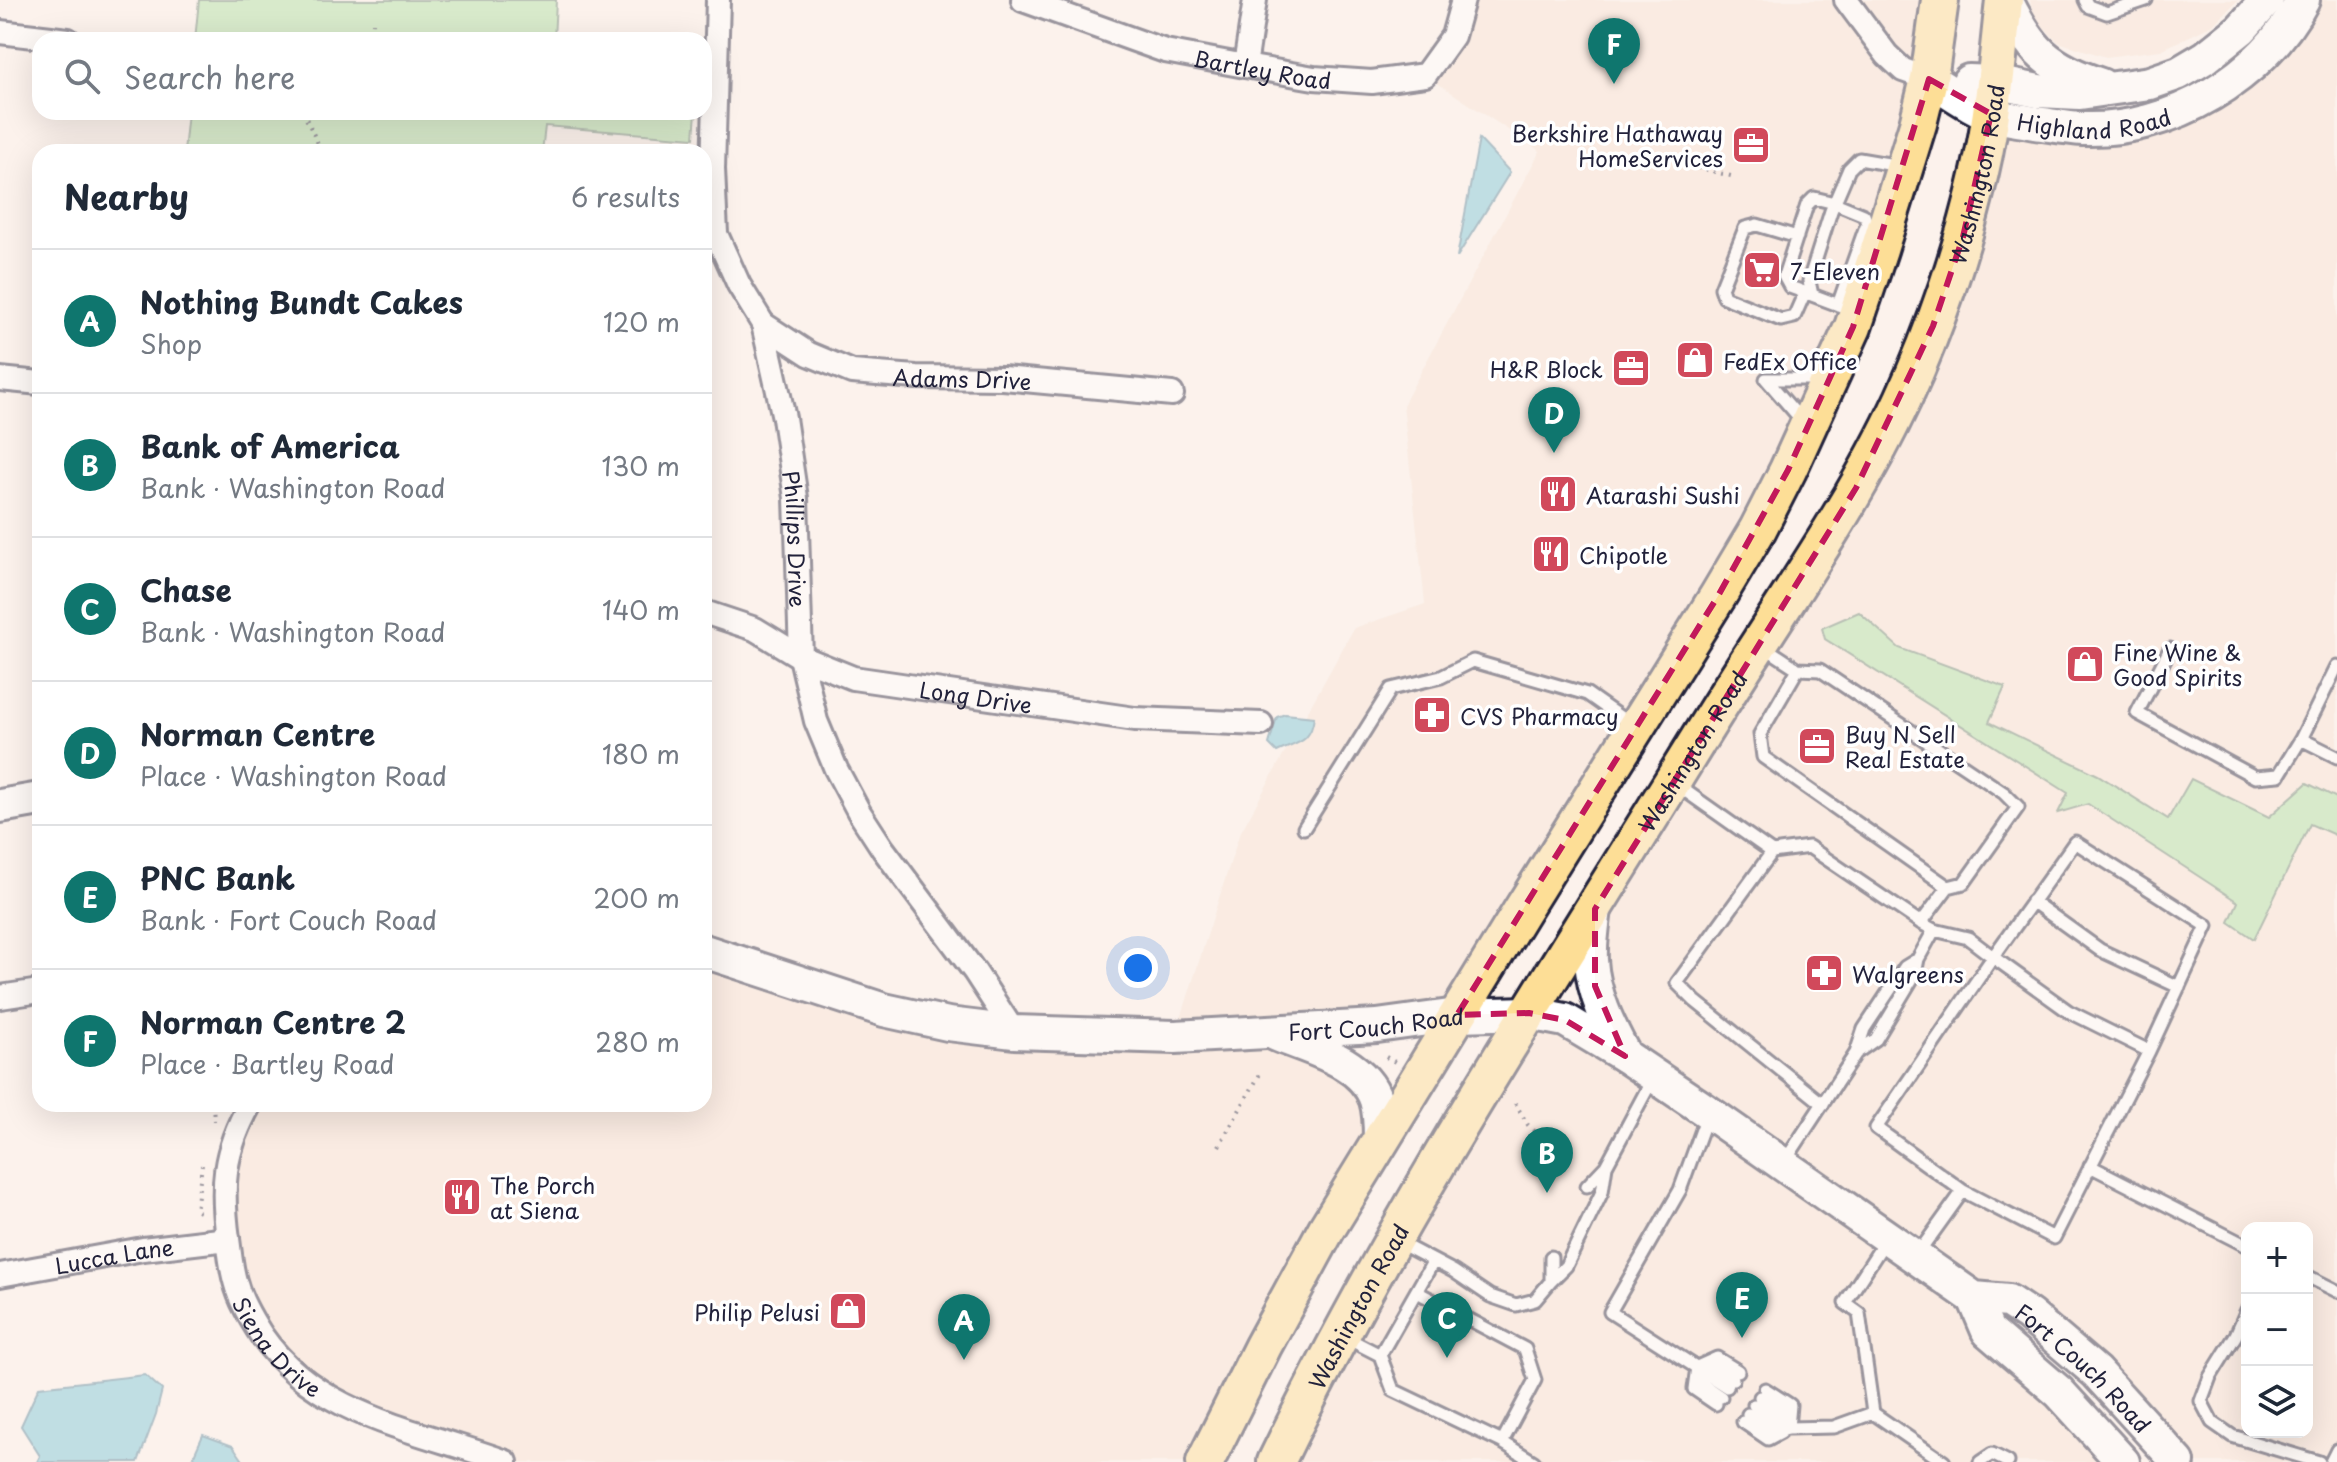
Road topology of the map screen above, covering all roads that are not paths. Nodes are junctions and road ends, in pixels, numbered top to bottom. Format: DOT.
graph roads {
  1 [pos="718,0"];
  2 [pos="1023,0"];
  3 [pos="1255,0"];
  4 [pos="1463,0"];
  5 [pos="1846,0"];
  6 [pos="1940,0"];
  7 [pos="2005,0"];
  8 [pos="2085,0"];
  9 [pos="2146,0"];
  10 [pos="2267,0"];
  11 [pos="2303,0"];
  12 [pos="0,32"];
  13 [pos="32,36"];
  14 [pos="1245,66"];
  15 [pos="1929,79"];
  16 [pos="2112,89"];
  17 [pos="1993,98"];
  18 [pos="1905,167"];
  19 [pos="1835,203"];
  20 [pos="1797,237"];
  21 [pos="1808,293"];
  22 [pos="1848,309"];
  23 [pos="763,324"];
  24 [pos="0,379"];
  25 [pos="1831,379"];
  26 [pos="32,382"];
  27 [pos="1172,394"];
  28 [pos="1809,428"];
  29 [pos="712,615"];
  30 [pos="1759,644"];
  31 [pos="2170,649"];
  32 [pos="801,657"];
  33 [pos="2337,666"];
  34 [pos="1798,669"];
  35 [pos="1261,724"];
  36 [pos="1634,728"];
  37 [pos="2301,739"];
  38 [pos="2337,757"];
  39 [pos="1672,782"];
  40 [pos="32,800"];
  41 [pos="0,806"];
  42 [pos="1304,828"];
  43 [pos="1772,852"];
  44 [pos="1948,887"];
  45 [pos="2032,901"];
  46 [pos="1595,909"];
  47 [pos="1921,923"];
  48 [pos="1934,930"];
  49 [pos="712,954"];
  50 [pos="1993,957"];
  51 [pos="2179,987"];
  52 [pos="32,992"];
  53 [pos="0,997"];
  54 [pos="1529,1013"];
  55 [pos="1457,1015"];
  56 [pos="1014,1032"];
  57 [pos="1270,1032"];
  58 [pos="2149,1051"];
  59 [pos="1625,1056"];
  60 [pos="1654,1076"];
  61 [pos="1823,1104"];
  62 [pos="246,1112"];
  63 [pos="1708,1112"];
  64 [pos="1380,1139"];
  65 [pos="1783,1164"];
  66 [pos="1606,1166"];
  67 [pos="2090,1166"];
  68 [pos="1587,1186"];
  69 [pos="1963,1191"];
  70 [pos="1887,1238"];
  71 [pos="228,1239"];
  72 [pos="1394,1240"];
  73 [pos="2241,1243"];
  74 [pos="1551,1257"];
  75 [pos="1915,1257"];
  76 [pos="1433,1262"];
  77 [pos="0,1275"];
  78 [pos="2313,1279"];
  79 [pos="1551,1281"];
  80 [pos="2337,1291"];
  81 [pos="1417,1292"];
  82 [pos="1974,1298"];
  83 [pos="2241,1324"];
  84 [pos="1341,1335"];
  85 [pos="1380,1355"];
  86 [pos="1697,1367"];
  87 [pos="1754,1405"];
  88 [pos="1873,1413"];
  89 [pos="1788,1428"];
  90 [pos="1502,1442"];
  91 [pos="2337,1450"];
  92 [pos="506,1462"];
  93 [pos="1205,1462"];
  94 [pos="1276,1462"];
  95 [pos="1534,1462"];
  96 [pos="1944,1462"];
  97 [pos="1980,1462"];
  98 [pos="2008,1462"];
  99 [pos="2123,1462"];
  100 [pos="2178,1462"];
  101 [pos="2319,1462"];
  102 [pos="2331,1462"];
  1 -- 23 [label="street, Phillips Drive"];
  2 -- 14 [label="street, Bartley Road"];
  3 -- 14 [label="street"];
  4 -- 14 [label="street, Bartley Road"];
  5 -- 15 [label="street"];
  6 -- 15 [label="main road"];
  7 -- 16 [label="street"];
  7 -- 17 [label="main road, Washington Road"];
  8 -- 9 [label="lane"];
  10 -- 16 [label="street, Highland Road"];
  11 -- 17 [label="street, Highland Road"];
  12 -- 13 [label="street"];
  15 -- 17 [label="street, Highland Road"];
  15 -- 18 [label="main road"];
  16 -- 17 [label="street, Highland Road"];
  17 -- 30 [label="main road, Washington Road"];
  18 -- 19 [label="lane"];
  18 -- 22 [label="main road"];
  19 -- 20 [label="lane"];
  19 -- 21 [label="lane"];
  19 -- 22 [label="lane"];
  20 -- 21 [label="lane"];
  20 -- 21 [label="lane"];
  21 -- 22 [label="lane"];
  22 -- 25 [label="main road"];
  23 -- 27 [label="street, Adams Drive"];
  23 -- 32 [label="street, Phillips Drive"];
  24 -- 26 [label="street"];
  25 -- 28 [label="main road"];
  25 -- 28 [label="lane"];
  28 -- 36 [label="main road"];
  29 -- 32 [label="street, Long Drive"];
  30 -- 34 [label="lane"];
  30 -- 39 [label="main road, Washington Road"];
  31 -- 37 [label="lane"];
  32 -- 35 [label="street, Long Drive"];
  32 -- 56 [label="street, Phillips Drive"];
  33 -- 37 [label="lane"];
  34 -- 44 [label="lane"];
  34 -- 44 [label="lane"];
  36 -- 42 [label="lane"];
  36 -- 55 [label="main road"];
  37 -- 38 [label="lane"];
  39 -- 43 [label="lane"];
  39 -- 46 [label="main road, Washington Road"];
  40 -- 41 [label="street"];
  43 -- 47 [label="lane"];
  43 -- 61 [label="lane"];
  44 -- 47 [label="lane"];
  45 -- 50 [label="lane"];
  45 -- 51 [label="lane"];
  45 -- 51 [label="lane"];
  46 -- 54 [label="main road, Washington Road"];
  46 -- 59 [label="street"];
  47 -- 48 [label="lane"];
  48 -- 50 [label="lane"];
  48 -- 61 [label="lane"];
  49 -- 56 [label="street, Fort Couch Road"];
  50 -- 58 [label="lane"];
  50 -- 69 [label="lane"];
  51 -- 58 [label="lane"];
  52 -- 53 [label="street"];
  54 -- 55 [label="street, Fort Couch Road"];
  54 -- 59 [label="street, Fort Couch Road"];
  54 -- 72 [label="main road, Washington Road"];
  55 -- 57 [label="street, Fort Couch Road"];
  55 -- 64 [label="main road"];
  56 -- 57 [label="street, Fort Couch Road"];
  57 -- 64 [label="street"];
  58 -- 67 [label="lane"];
  59 -- 60 [label="street, Fort Couch Road"];
  60 -- 63 [label="street, Fort Couch Road"];
  60 -- 66 [label="lane"];
  61 -- 65 [label="lane"];
  62 -- 71 [label="street, Siena Drive"];
  63 -- 65 [label="street, Fort Couch Road"];
  63 -- 86 [label="lane"];
  64 -- 93 [label="main road"];
  65 -- 70 [label="street, Fort Couch Road"];
  66 -- 68 [label="lane"];
  66 -- 79 [label="lane"];
  67 -- 69 [label="lane"];
  67 -- 73 [label="lane"];
  69 -- 75 [label="lane"];
  70 -- 75 [label="street, Fort Couch Road"];
  70 -- 88 [label="lane"];
  71 -- 77 [label="street, Lucca Lane"];
  71 -- 92 [label="street, Siena Drive"];
  72 -- 76 [label="lane"];
  72 -- 84 [label="main road, Washington Road"];
  74 -- 79 [label="lane"];
  75 -- 82 [label="street, Fort Couch Road"];
  76 -- 79 [label="lane"];
  76 -- 81 [label="lane"];
  78 -- 80 [label="lane"];
  81 -- 85 [label="lane"];
  81 -- 90 [label="lane"];
  82 -- 99 [label="street, Fort Couch Road"];
  82 -- 100 [label="street, Fort Couch Road"];
  83 -- 101 [label="lane"];
  84 -- 85 [label="lane"];
  84 -- 94 [label="main road, Washington Road"];
  85 -- 90 [label="lane"];
  86 -- 86 [label="lane"];
  87 -- 89 [label="lane"];
  87 -- 89 [label="lane"];
  87 -- 89 [label="lane"];
  88 -- 89 [label="lane"];
  88 -- 96 [label="lane"];
  90 -- 95 [label="lane"];
  91 -- 102 [label="lane"];
  97 -- 98 [label="lane"];
}
